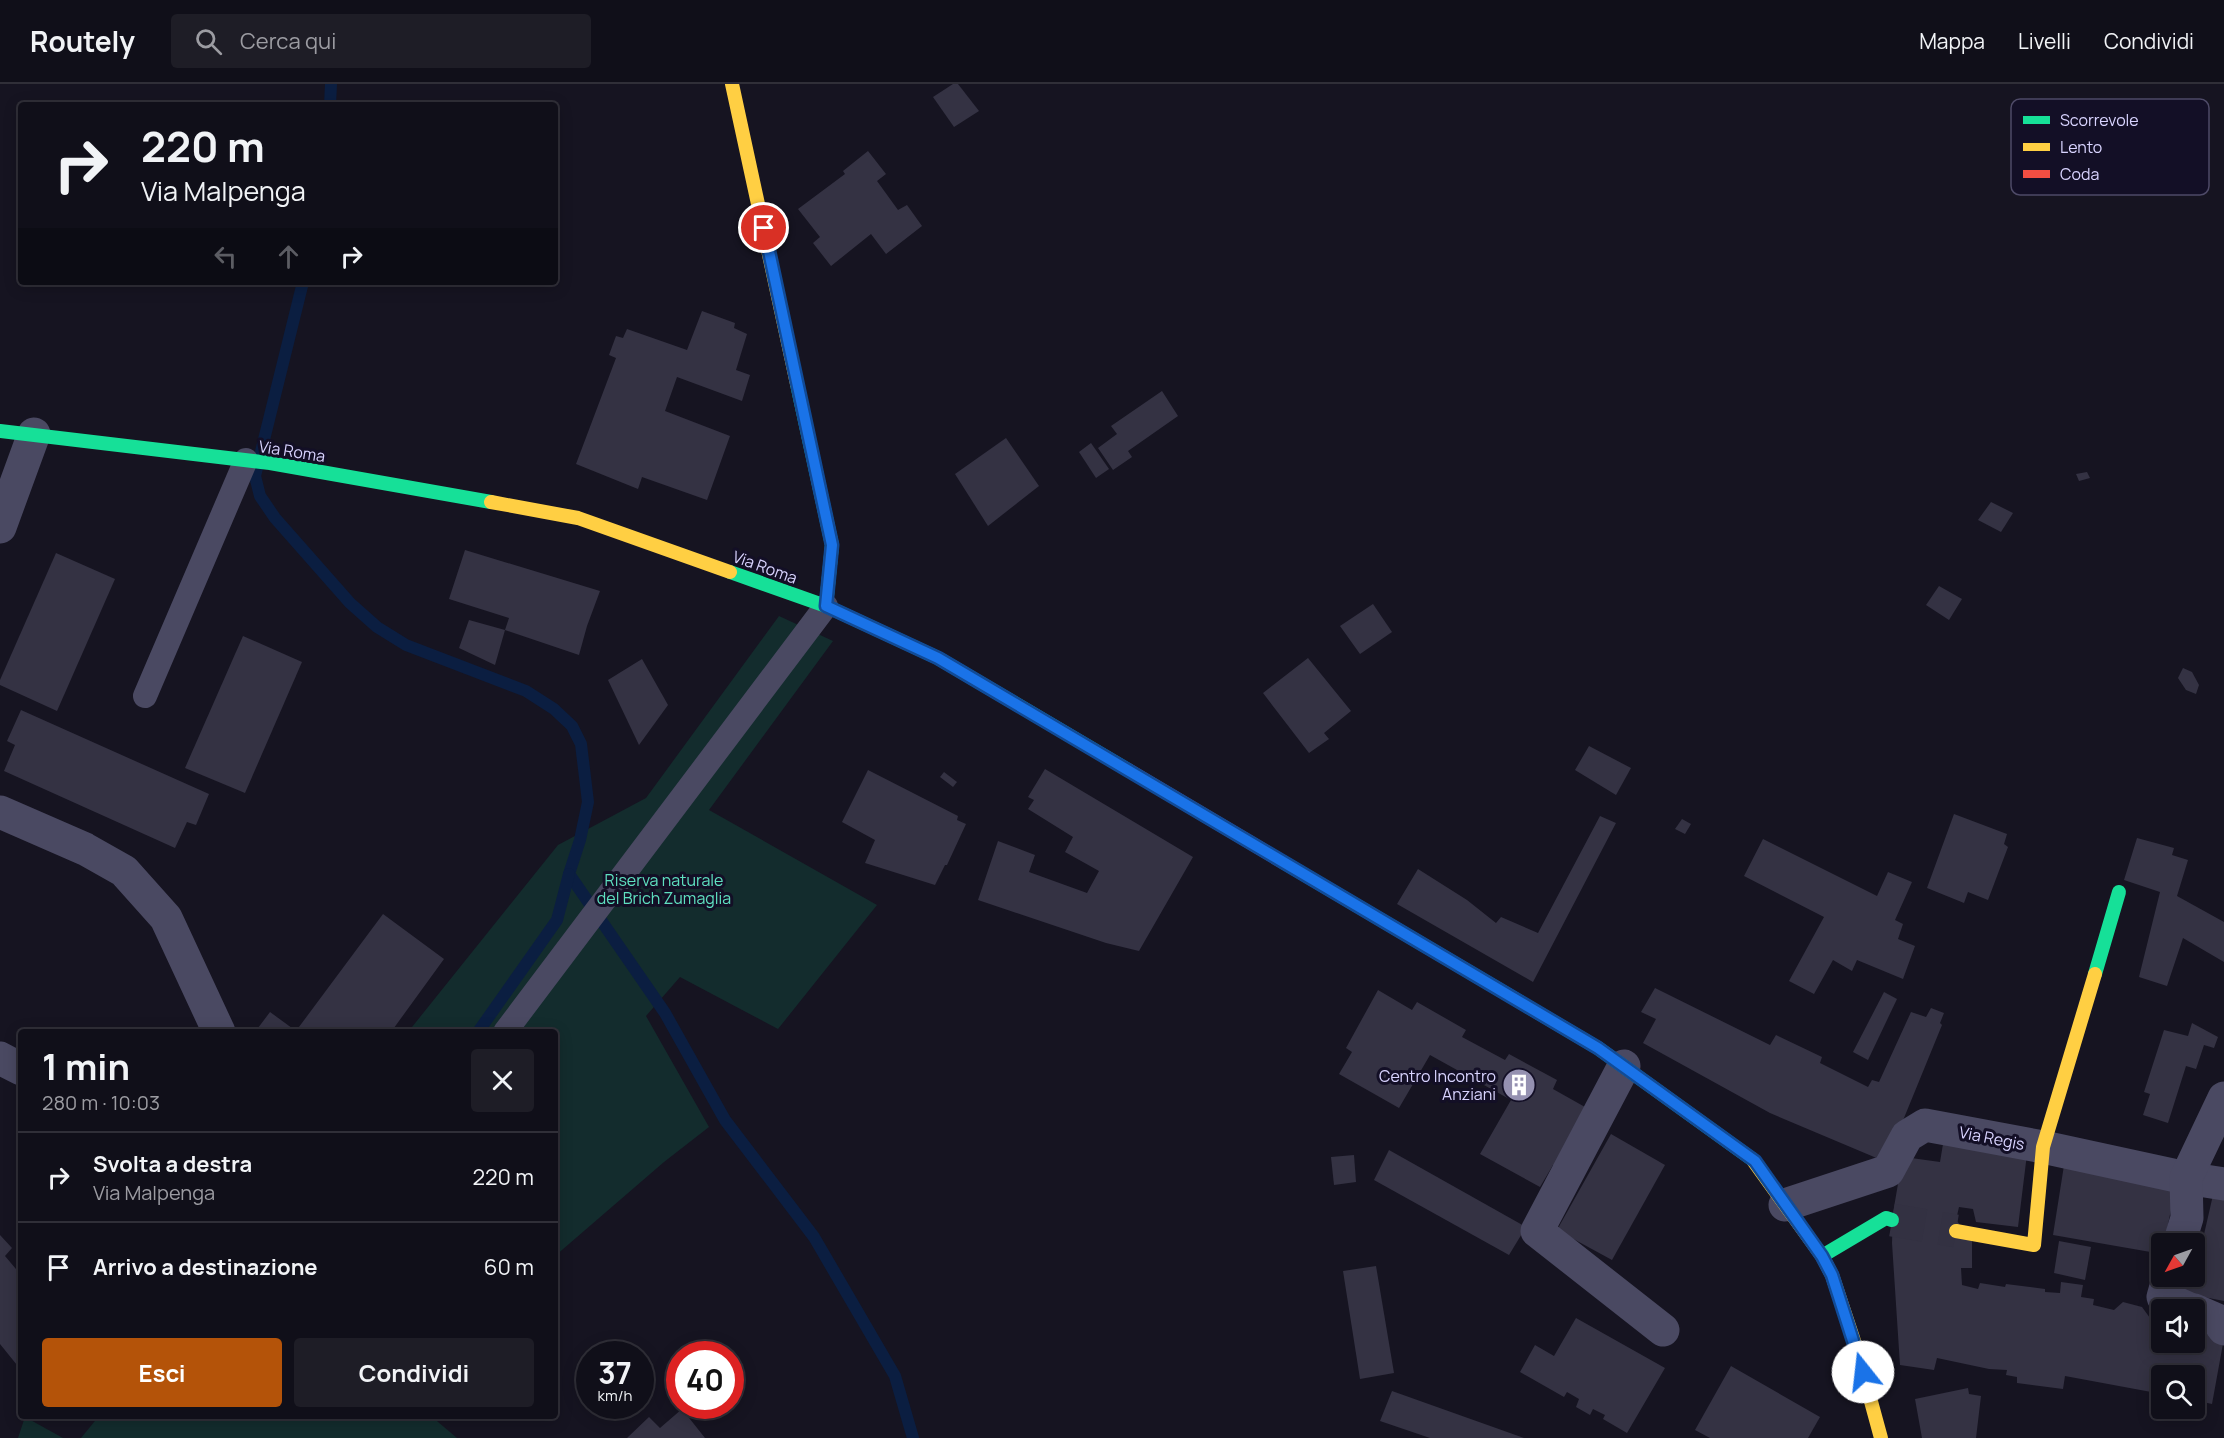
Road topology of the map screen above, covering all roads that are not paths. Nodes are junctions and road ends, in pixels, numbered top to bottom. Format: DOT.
graph roads {
  1 [pos="732,84"];
  2 [pos="0,431"];
  3 [pos="34,434"];
  4 [pos="255,461"];
  5 [pos="0,527"];
  6 [pos="826,606"];
  7 [pos="145,696"];
  8 [pos="0,812"];
  9 [pos="2119,892"];
  10 [pos="510,1025"];
  11 [pos="218,1029"];
  12 [pos="0,1058"];
  13 [pos="1624,1066"];
  14 [pos="18,1067"];
  15 [pos="2224,1098"];
  16 [pos="2043,1147"];
  17 [pos="2186,1178"];
  18 [pos="2224,1184"];
  19 [pos="1785,1205"];
  20 [pos="1892,1220"];
  21 [pos="1956,1232"];
  22 [pos="2183,1233"];
  23 [pos="1822,1256"];
  24 [pos="2166,1287"];
  25 [pos="2168,1299"];
  26 [pos="2205,1315"];
  27 [pos="2224,1329"];
  28 [pos="1663,1330"];
  29 [pos="1881,1438"];
  1 -- 6 [label="street"];
  2 -- 3 [label="street, Via Roma"];
  3 -- 4 [label="street, Via Roma"];
  3 -- 5 [label="street"];
  4 -- 6 [label="street, Via Roma"];
  4 -- 7 [label="lane"];
  6 -- 10 [label="lane"];
  6 -- 13 [label="street, Via Roma"];
  8 -- 11 [label="street"];
  9 -- 16 [label="street"];
  12 -- 14 [label="street"];
  13 -- 19 [label="street, Via Roma"];
  13 -- 28 [label="street"];
  15 -- 17 [label="street"];
  16 -- 17 [label="street, Via Regis"];
  16 -- 19 [label="street, Via Regis"];
  16 -- 21 [label="street"];
  17 -- 18 [label="street, Via Regis"];
  17 -- 22 [label="street"];
  19 -- 23 [label="street, Via Roma"];
  20 -- 23 [label="street"];
  23 -- 29 [label="street, Via Roma"];
  24 -- 25 [label="street"];
  26 -- 27 [label="street"];
}
